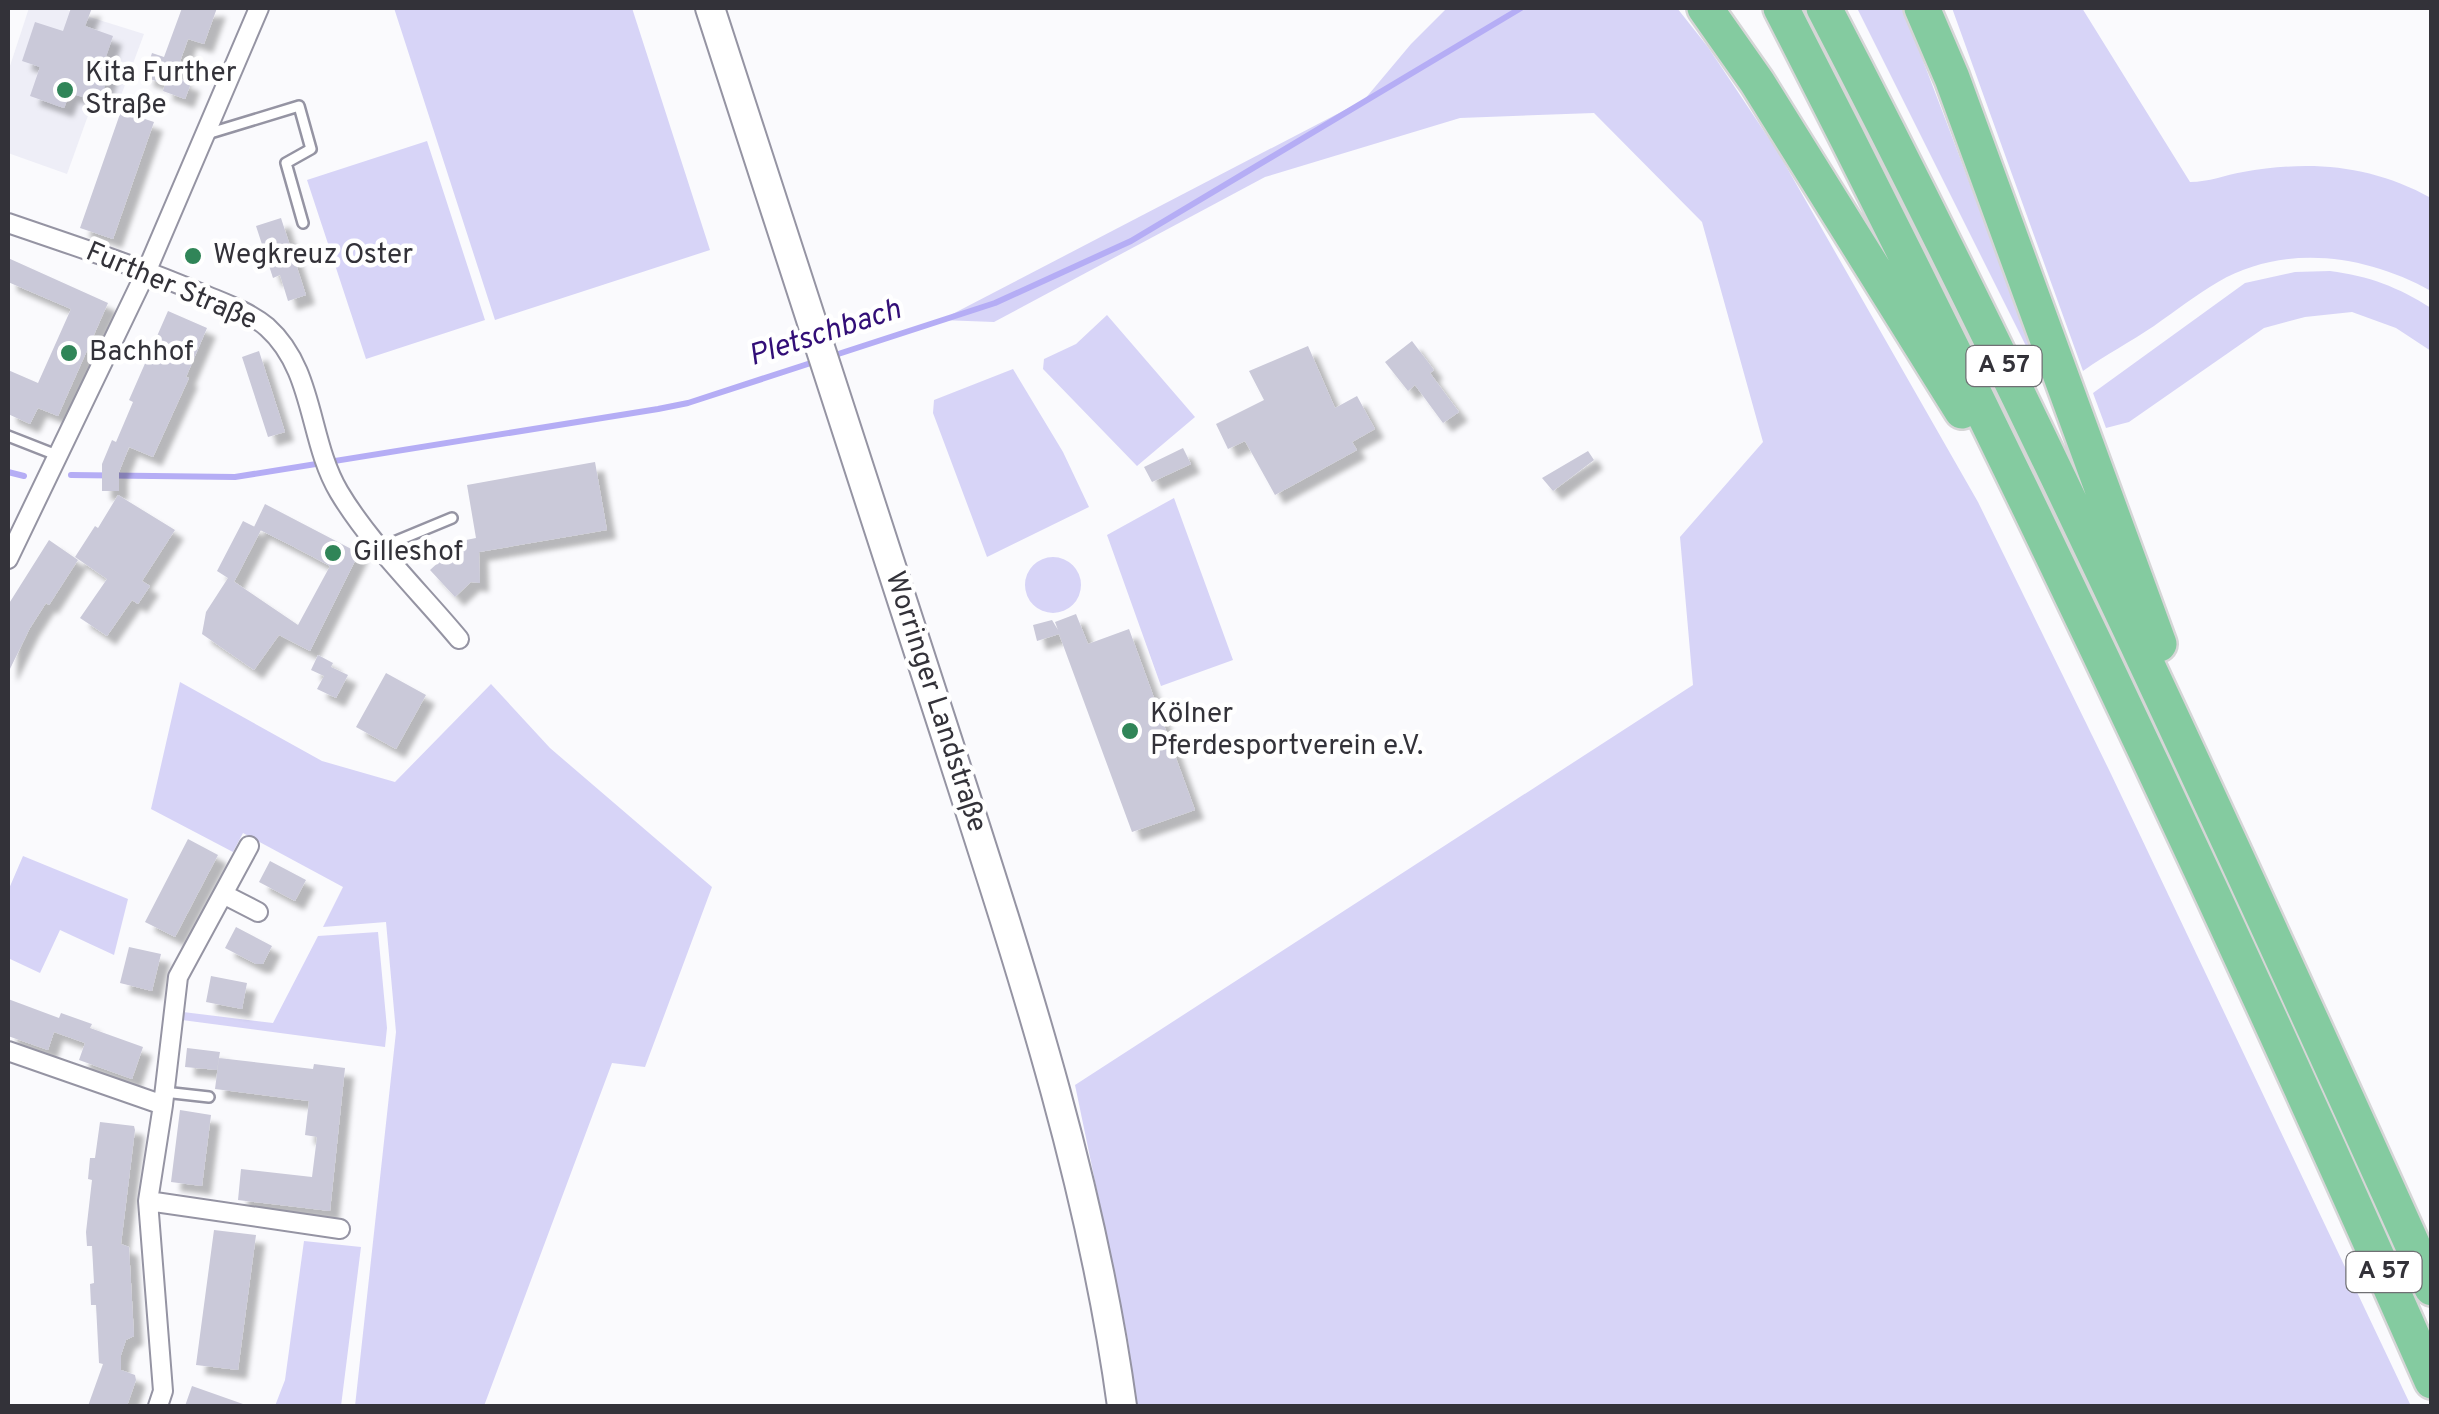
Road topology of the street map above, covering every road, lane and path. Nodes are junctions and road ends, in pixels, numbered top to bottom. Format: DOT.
graph roads {
  1 [pos="258,8"];
  2 [pos="710,8"];
  3 [pos="1705,8"];
  4 [pos="1781,8"];
  5 [pos="1824,8"];
  6 [pos="1922,8"];
  7 [pos="204,135"];
  8 [pos="8,223"];
  9 [pos="303,223"];
  10 [pos="146,270"];
  11 [pos="8,436"];
  12 [pos="59,456"];
  13 [pos="2031,505"];
  14 [pos="452,518"];
  15 [pos="382,547"];
  16 [pos="8,559"];
  17 [pos="459,639"];
  18 [pos="2178,728"];
  19 [pos="249,846"];
  20 [pos="223,894"];
  21 [pos="258,912"];
  22 [pos="8,1051"];
  23 [pos="209,1098"];
  24 [pos="163,1099"];
  25 [pos="148,1201"];
  26 [pos="340,1229"];
  27 [pos="2432,1288"];
  28 [pos="2432,1381"];
  29 [pos="158,1406"];
  30 [pos="1122,1406"];
  1 -- 7 [label="street"];
  2 -- 30 [label="main road, Worringer Landstraße"];
  3 -- 13 [label="highway"];
  4 -- 13 [label="highway, A 57"];
  5 -- 18 [label="highway, A 57"];
  6 -- 18 [label="highway"];
  7 -- 9 [label="lane"];
  7 -- 10 [label="street"];
  8 -- 10 [label="street, Further Straße"];
  10 -- 12 [label="street"];
  10 -- 15 [label="street, Further Straße"];
  11 -- 12 [label="lane"];
  12 -- 16 [label="street"];
  13 -- 28 [label="highway, A 57"];
  14 -- 15 [label="lane"];
  15 -- 17 [label="street, Further Straße"];
  18 -- 27 [label="highway, A 57"];
  19 -- 20 [label="street"];
  20 -- 21 [label="street"];
  20 -- 24 [label="street"];
  22 -- 24 [label="street"];
  23 -- 24 [label="lane"];
  24 -- 25 [label="street"];
  25 -- 26 [label="street"];
  25 -- 29 [label="street"];
}
